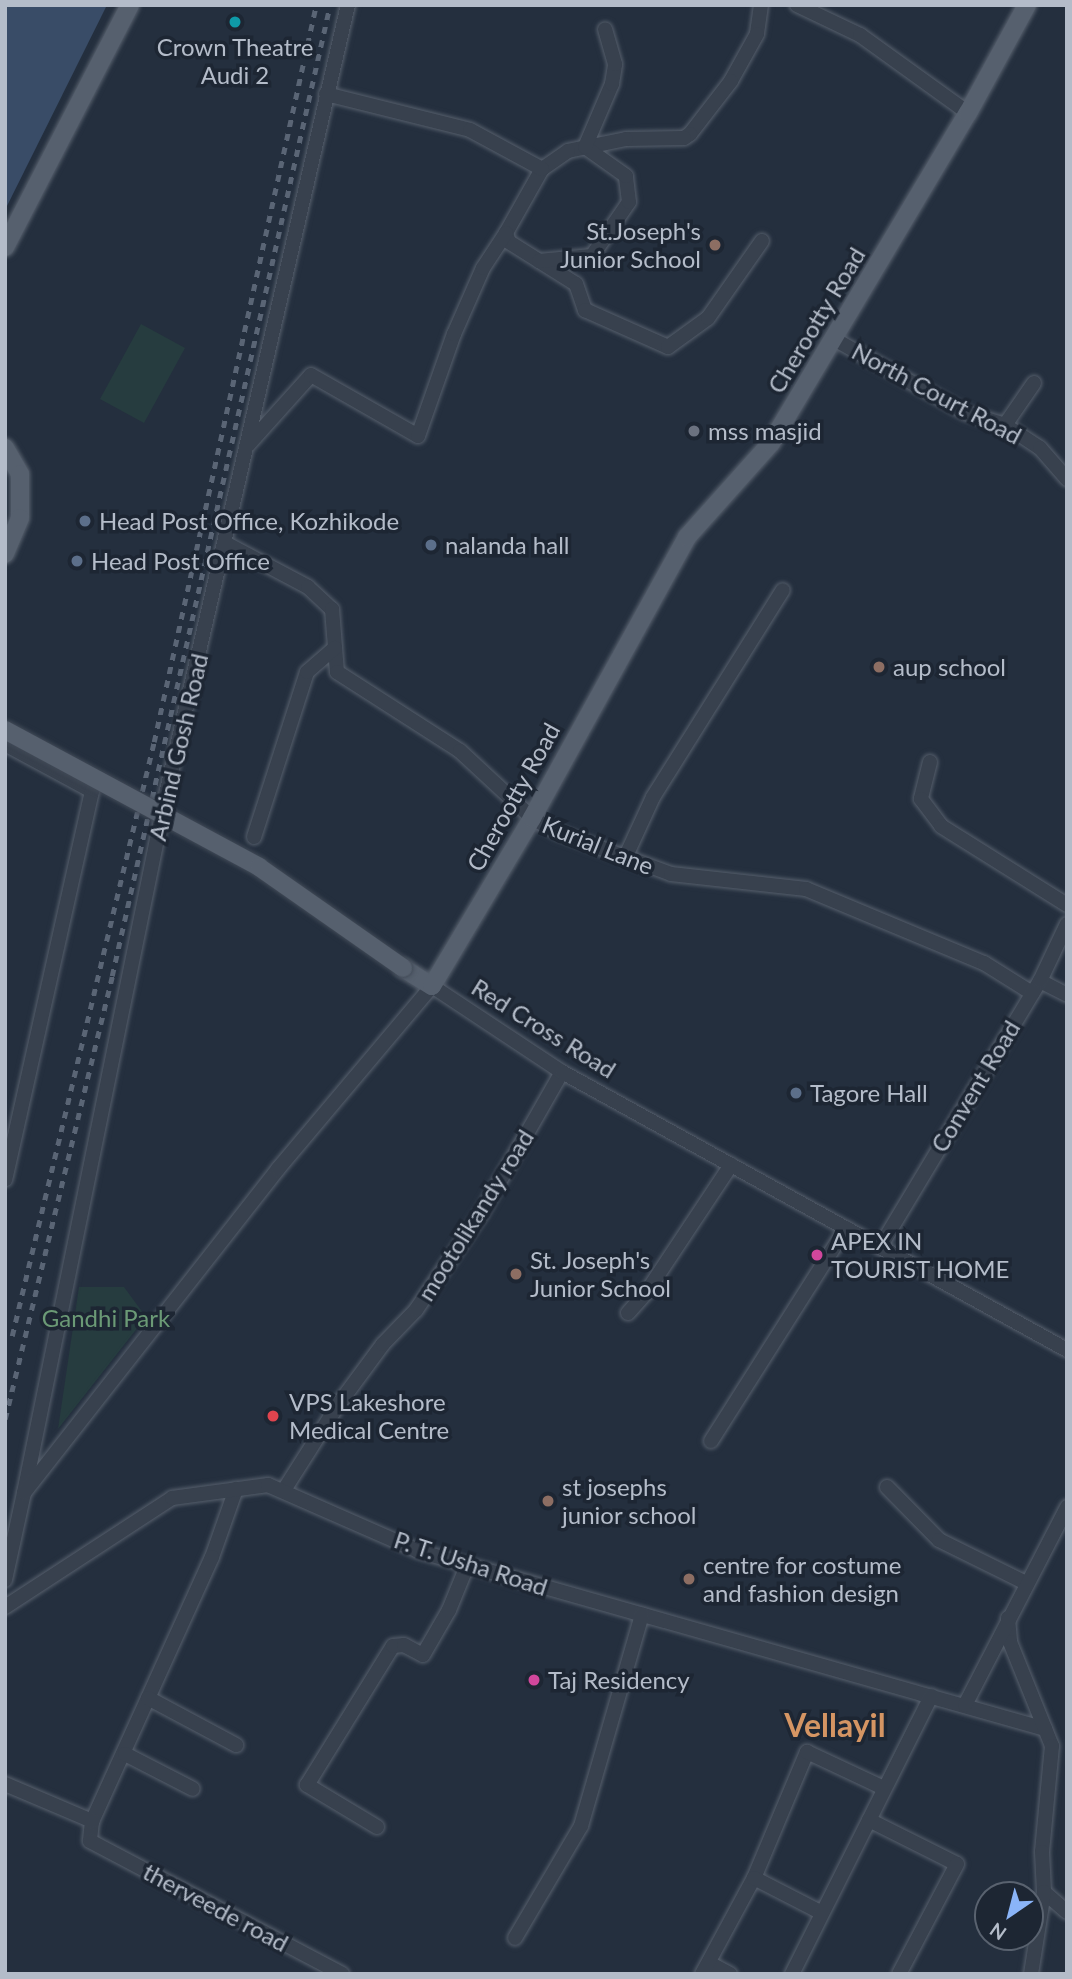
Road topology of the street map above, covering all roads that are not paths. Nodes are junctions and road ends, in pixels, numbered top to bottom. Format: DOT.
graph roads {
  1 [pos="348,5"];
  2 [pos="761,5"];
  3 [pos="797,5"];
  4 [pos="1027,5"];
  5 [pos="131,6"];
  6 [pos="606,29"];
  7 [pos="326,94"];
  8 [pos="968,113"];
  9 [pos="585,147"];
  10 [pos="542,169"];
  11 [pos="506,233"];
  12 [pos="762,241"];
  13 [pos="5,247"];
  14 [pos="539,261"];
  15 [pos="834,339"];
  16 [pos="1034,383"];
  17 [pos="1005,425"];
  18 [pos="247,446"];
  19 [pos="5,448"];
  20 [pos="1067,480"];
  21 [pos="225,543"];
  22 [pos="5,554"];
  23 [pos="783,590"];
  24 [pos="335,648"];
  25 [pos="5,730"];
  26 [pos="5,744"];
  27 [pos="930,762"];
  28 [pos="532,818"];
  29 [pos="254,837"];
  30 [pos="625,858"];
  31 [pos="1067,905"];
  32 [pos="1067,923"];
  33 [pos="432,986"];
  34 [pos="1036,987"];
  35 [pos="1067,995"];
  36 [pos="562,1072"];
  37 [pos="731,1165"];
  38 [pos="5,1179"];
  39 [pos="846,1228"];
  40 [pos="880,1247"];
  41 [pos="628,1313"];
  42 [pos="1067,1350"];
  43 [pos="711,1441"];
  44 [pos="887,1488"];
  45 [pos="236,1489"];
  46 [pos="284,1490"];
  47 [pos="24,1493"];
  48 [pos="1067,1507"];
  49 [pos="467,1566"];
  50 [pos="5,1580"];
  51 [pos="1026,1583"];
  52 [pos="5,1607"];
  53 [pos="642,1615"];
  54 [pos="1008,1618"];
  55 [pos="931,1696"];
  56 [pos="148,1698"];
  57 [pos="965,1705"];
  58 [pos="1045,1729"];
  59 [pos="236,1745"];
  60 [pos="125,1754"];
  61 [pos="5,1784"];
  62 [pos="884,1788"];
  63 [pos="192,1789"];
  64 [pos="869,1820"];
  65 [pos="92,1821"];
  66 [pos="377,1826"];
  67 [pos="754,1878"];
  68 [pos="1043,1881"];
  69 [pos="1044,1892"];
  70 [pos="1067,1912"];
  71 [pos="822,1913"];
  72 [pos="514,1938"];
  73 [pos="1035,1951"];
  74 [pos="706,1968"];
  75 [pos="342,1974"];
  76 [pos="730,1974"];
  77 [pos="792,1974"];
  78 [pos="899,1974"];
  79 [pos="1031,1974"];
  1 -- 7 [label="street, Arbind Gosh Road"];
  2 -- 9 [label="street"];
  3 -- 8 [label="street"];
  4 -- 8 [label="main road, Cherootty Road"];
  5 -- 13 [label="main road"];
  6 -- 9 [label="street"];
  7 -- 10 [label="street"];
  7 -- 18 [label="street, Arbind Gosh Road"];
  8 -- 15 [label="main road, Cherootty Road"];
  9 -- 10 [label="street"];
  9 -- 14 [label="street"];
  10 -- 11 [label="street"];
  11 -- 14 [label="street"];
  11 -- 18 [label="street"];
  12 -- 14 [label="street"];
  15 -- 17 [label="street, North Court Road"];
  15 -- 28 [label="main road, Cherootty Road"];
  16 -- 17 [label="street"];
  17 -- 20 [label="street, North Court Road"];
  18 -- 21 [label="street, Arbind Gosh Road"];
  19 -- 22 [label="main road"];
  21 -- 24 [label="street, Kurial Lane"];
  21 -- 47 [label="street, Arbind Gosh Road"];
  23 -- 30 [label="street"];
  24 -- 28 [label="street, Kurial Lane"];
  24 -- 29 [label="street"];
  25 -- 33 [label="main road, Red Cross Road, bridge"];
  26 -- 38 [label="street"];
  27 -- 31 [label="street"];
  28 -- 30 [label="street, Kurial Lane"];
  28 -- 33 [label="main road, Cherootty Road"];
  30 -- 34 [label="street, Kurial Lane"];
  32 -- 34 [label="street, Convent Road"];
  33 -- 36 [label="street, Red Cross Road"];
  33 -- 47 [label="street, Cherootty Road"];
  34 -- 35 [label="street, Kurial Lane"];
  34 -- 40 [label="street, Convent Road"];
  36 -- 37 [label="street, Red Cross Road"];
  36 -- 46 [label="street, mootolikandy road"];
  37 -- 39 [label="street, Red Cross Road"];
  37 -- 41 [label="street"];
  39 -- 40 [label="street, Red Cross Road"];
  39 -- 43 [label="street"];
  40 -- 42 [label="street, Red Cross Road"];
  44 -- 51 [label="street"];
  45 -- 46 [label="street, P. T. Usha Road"];
  45 -- 52 [label="street, P. T. Usha Road"];
  45 -- 56 [label="street"];
  46 -- 49 [label="street, P. T. Usha Road"];
  47 -- 50 [label="street, Cherootty Road"];
  48 -- 51 [label="street"];
  49 -- 53 [label="street, P. T. Usha Road"];
  49 -- 66 [label="street"];
  51 -- 54 [label="street"];
  53 -- 55 [label="street, P. T. Usha Road"];
  53 -- 72 [label="street"];
  54 -- 57 [label="street"];
  54 -- 58 [label="street"];
  55 -- 57 [label="street, P. T. Usha Road"];
  55 -- 62 [label="street"];
  56 -- 59 [label="street"];
  56 -- 60 [label="street"];
  57 -- 58 [label="street, P. T. Usha Road"];
  58 -- 68 [label="street"];
  60 -- 63 [label="street"];
  60 -- 65 [label="street"];
  61 -- 65 [label="street"];
  62 -- 64 [label="street"];
  62 -- 67 [label="street"];
  64 -- 71 [label="street"];
  64 -- 78 [label="street"];
  65 -- 75 [label="street, therveede road"];
  67 -- 71 [label="street"];
  67 -- 74 [label="street"];
  69 -- 70 [label="street"];
  71 -- 77 [label="street"];
  73 -- 79 [label="street"];
  74 -- 76 [label="street"];
}
